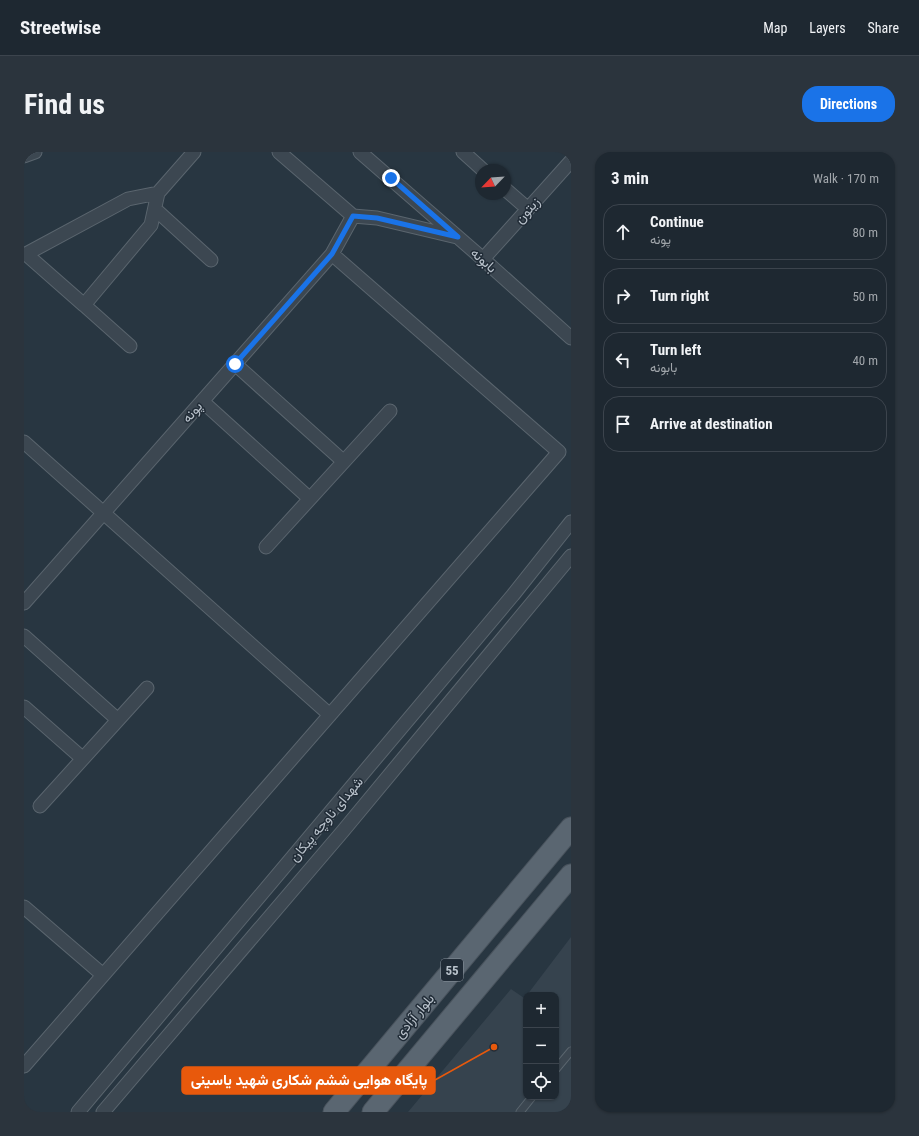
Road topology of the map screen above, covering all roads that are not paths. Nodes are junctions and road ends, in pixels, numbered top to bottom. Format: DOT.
graph roads {
  1 [pos="35,152"];
  2 [pos="194,152"];
  3 [pos="279,152"];
  4 [pos="360,152"];
  5 [pos="463,152"];
  6 [pos="24,156"];
  7 [pos="571,162"];
  8 [pos="476,164"];
  9 [pos="158,193"];
  10 [pos="511,194"];
  11 [pos="155,209"];
  12 [pos="528,210"];
  13 [pos="353,216"];
  14 [pos="458,237"];
  15 [pos="332,254"];
  16 [pos="483,259"];
  17 [pos="211,260"];
  18 [pos="84,305"];
  19 [pos="571,338"];
  20 [pos="130,346"];
  21 [pos="235,364"];
  22 [pos="202,401"];
  23 [pos="390,411"];
  24 [pos="24,442"];
  25 [pos="343,461"];
  26 [pos="308,498"];
  27 [pos="104,512"];
  28 [pos="571,522"];
  29 [pos="266,547"];
  30 [pos="571,556"];
  31 [pos="24,603"];
  32 [pos="24,636"];
  33 [pos="147,688"];
  34 [pos="24,707"];
  35 [pos="330,714"];
  36 [pos="118,720"];
  37 [pos="82,758"];
  38 [pos="40,806"];
  39 [pos="571,828"];
  40 [pos="571,876"];
  41 [pos="24,907"];
  42 [pos="103,976"];
  43 [pos="571,1051"];
  44 [pos="559,1065"];
  45 [pos="24,1066"];
  46 [pos="530,1100"];
  47 [pos="78,1112"];
  48 [pos="103,1112"];
  49 [pos="334,1112"];
  50 [pos="373,1112"];
  51 [pos="520,1112"];
  1 -- 6 [label="street"];
  2 -- 9 [label="street"];
  3 -- 13 [label="street"];
  4 -- 14 [label="street, بابونه"];
  5 -- 8 [label="street"];
  7 -- 12 [label="street, زیتون"];
  9 -- 11 [label="street"];
  9 -- 18 [label="street"];
  10 -- 12 [label="street"];
  11 -- 17 [label="street"];
  11 -- 18 [label="street"];
  12 -- 16 [label="street, زیتون"];
  13 -- 14 [label="street"];
  13 -- 15 [label="street, پونه"];
  14 -- 16 [label="street, بابونه"];
  15 -- 21 [label="street, پونه"];
  15 -- 35 [label="street"];
  16 -- 19 [label="street, بابونه"];
  18 -- 20 [label="street"];
  21 -- 22 [label="street, پونه"];
  21 -- 25 [label="street"];
  22 -- 26 [label="street"];
  22 -- 27 [label="street, پونه"];
  23 -- 25 [label="street"];
  24 -- 27 [label="street"];
  25 -- 26 [label="street"];
  26 -- 29 [label="street"];
  27 -- 31 [label="street, پونه"];
  27 -- 35 [label="street"];
  28 -- 47 [label="street, شهدای ناوچه پیکان"];
  30 -- 48 [label="street, شهدای ناوچه پیکان"];
  32 -- 36 [label="street"];
  33 -- 36 [label="street"];
  34 -- 37 [label="street"];
  35 -- 42 [label="street"];
  36 -- 37 [label="street"];
  37 -- 38 [label="street"];
  39 -- 49 [label="main road, بلوار آزادی / 55"];
  40 -- 50 [label="main road, 55"];
  41 -- 42 [label="street"];
  42 -- 45 [label="street"];
  43 -- 44 [label="lane"];
  46 -- 51 [label="lane"];
}
